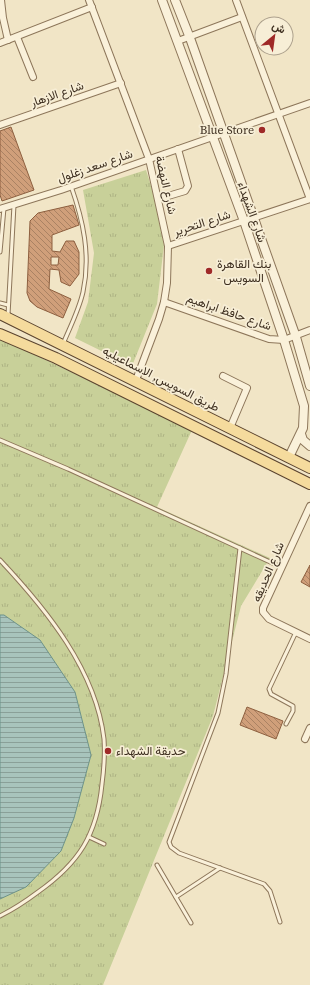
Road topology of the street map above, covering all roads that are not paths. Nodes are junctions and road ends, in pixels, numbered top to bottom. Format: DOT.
graph roads {
  1 [pos="0,0"];
  2 [pos="89,0"];
  3 [pos="162,0"];
  4 [pos="175,0"];
  5 [pos="236,0"];
  6 [pos="92,7"];
  7 [pos="242,17"];
  8 [pos="17,36"];
  9 [pos="190,38"];
  10 [pos="8,40"];
  11 [pos="178,41"];
  12 [pos="0,43"];
  13 [pos="33,77"];
  14 [pos="121,83"];
  15 [pos="310,103"];
  16 [pos="278,115"];
  17 [pos="0,125"];
  18 [pos="223,134"];
  19 [pos="212,138"];
  20 [pos="178,149"];
  21 [pos="149,159"];
  22 [pos="71,186"];
  23 [pos="158,199"];
  24 [pos="310,199"];
  25 [pos="14,205"];
  26 [pos="2,208"];
  27 [pos="253,218"];
  28 [pos="244,221"];
  29 [pos="168,246"];
  30 [pos="0,252"];
  31 [pos="164,302"];
  32 [pos="0,303"];
  33 [pos="8,305"];
  34 [pos="6,317"];
  35 [pos="310,330"];
  36 [pos="3,335"];
  37 [pos="296,336"];
  38 [pos="284,340"];
  39 [pos="63,344"];
  40 [pos="223,376"];
  41 [pos="136,380"];
  42 [pos="310,386"];
  43 [pos="230,428"];
  44 [pos="301,434"];
  45 [pos="0,440"];
  46 [pos="310,446"];
  47 [pos="288,457"];
  48 [pos="310,468"];
  49 [pos="310,484"];
  50 [pos="310,506"];
  51 [pos="240,548"];
  52 [pos="0,560"];
  53 [pos="281,567"];
  54 [pos="296,632"];
  55 [pos="310,639"];
  56 [pos="286,724"];
  57 [pos="310,728"];
  58 [pos="305,739"];
  59 [pos="89,837"];
  60 [pos="104,844"];
  61 [pos="157,865"];
  62 [pos="220,868"];
  63 [pos="176,897"];
  64 [pos="0,916"];
  65 [pos="280,922"];
  66 [pos="191,923"];
  1 -- 10 [label="street"];
  2 -- 6 [label="street, شارع النهضة"];
  3 -- 11 [label="street, شارع الشهداء"];
  4 -- 9 [label="street, شارع الشهداء"];
  5 -- 7 [label="street"];
  6 -- 8 [label="street"];
  6 -- 14 [label="street, شارع النهضة"];
  7 -- 9 [label="street"];
  7 -- 16 [label="street"];
  8 -- 10 [label="street"];
  8 -- 13 [label="street"];
  9 -- 11 [label="street"];
  9 -- 18 [label="street, شارع الشهداء"];
  10 -- 12 [label="street"];
  11 -- 19 [label="street, شارع الشهداء"];
  14 -- 17 [label="street, شارع الازهار"];
  14 -- 21 [label="street, شارع النهضة"];
  15 -- 16 [label="street, شارع سعد زغلول"];
  16 -- 18 [label="street, شارع سعد زغلول"];
  16 -- 24 [label="street"];
  18 -- 19 [label="street, شارع سعد زغلول"];
  18 -- 27 [label="street, شارع الشهداء"];
  19 -- 20 [label="street, شارع سعد زغلول"];
  19 -- 28 [label="street, شارع الشهداء"];
  20 -- 21 [label="street, شارع سعد زغلول"];
  20 -- 23 [label="street"];
  21 -- 22 [label="street, شارع سعد زغلول"];
  21 -- 23 [label="street, شارع النهضة"];
  22 -- 25 [label="street, شارع سعد زغلول"];
  22 -- 39 [label="lane"];
  23 -- 29 [label="street, شارع النهضة"];
  24 -- 27 [label="street, شارع التحرير"];
  25 -- 26 [label="street, شارع سعد زغلول"];
  25 -- 33 [label="lane"];
  26 -- 30 [label="lane"];
  27 -- 28 [label="street, شارع التحرير"];
  27 -- 37 [label="street, شارع الشهداء"];
  28 -- 29 [label="street, شارع التحرير"];
  28 -- 38 [label="street, شارع الشهداء"];
  29 -- 31 [label="street, شارع النهضة"];
  31 -- 38 [label="street, شارع حافظ ابراهيم"];
  31 -- 41 [label="street, شارع النهضة"];
  32 -- 33 [label="lane"];
  33 -- 34 [label="lane"];
  34 -- 36 [label="main road"];
  34 -- 39 [label="main road, طريق السويس, الاسماعيليه"];
  35 -- 37 [label="street, شارع حافظ ابراهيم"];
  36 -- 49 [label="main road"];
  37 -- 38 [label="street, شارع حافظ ابراهيم"];
  37 -- 42 [label="street, شارع الشهداء"];
  38 -- 44 [label="street, شارع الشهداء"];
  39 -- 41 [label="main road, طريق السويس, الاسماعيليه"];
  40 -- 43 [label="street"];
  41 -- 43 [label="main road, طريق السويس, الاسماعيليه"];
  43 -- 47 [label="main road, طريق السويس, الاسماعيليه"];
  44 -- 46 [label="street"];
  44 -- 47 [label="street, شارع الشهداء"];
  45 -- 51 [label="lane"];
  47 -- 48 [label="main road, طريق السويس, الاسماعيليه"];
  50 -- 53 [label="street, شارع الحديقه"];
  51 -- 53 [label="lane"];
  51 -- 62 [label="lane"];
  52 -- 59 [label="lane"];
  53 -- 54 [label="street, شارع الحديقه"];
  54 -- 55 [label="street"];
  54 -- 56 [label="lane"];
  57 -- 58 [label="street"];
  59 -- 60 [label="lane"];
  59 -- 64 [label="lane"];
  61 -- 63 [label="lane"];
  62 -- 63 [label="lane"];
  62 -- 65 [label="lane"];
  63 -- 66 [label="lane"];
}
